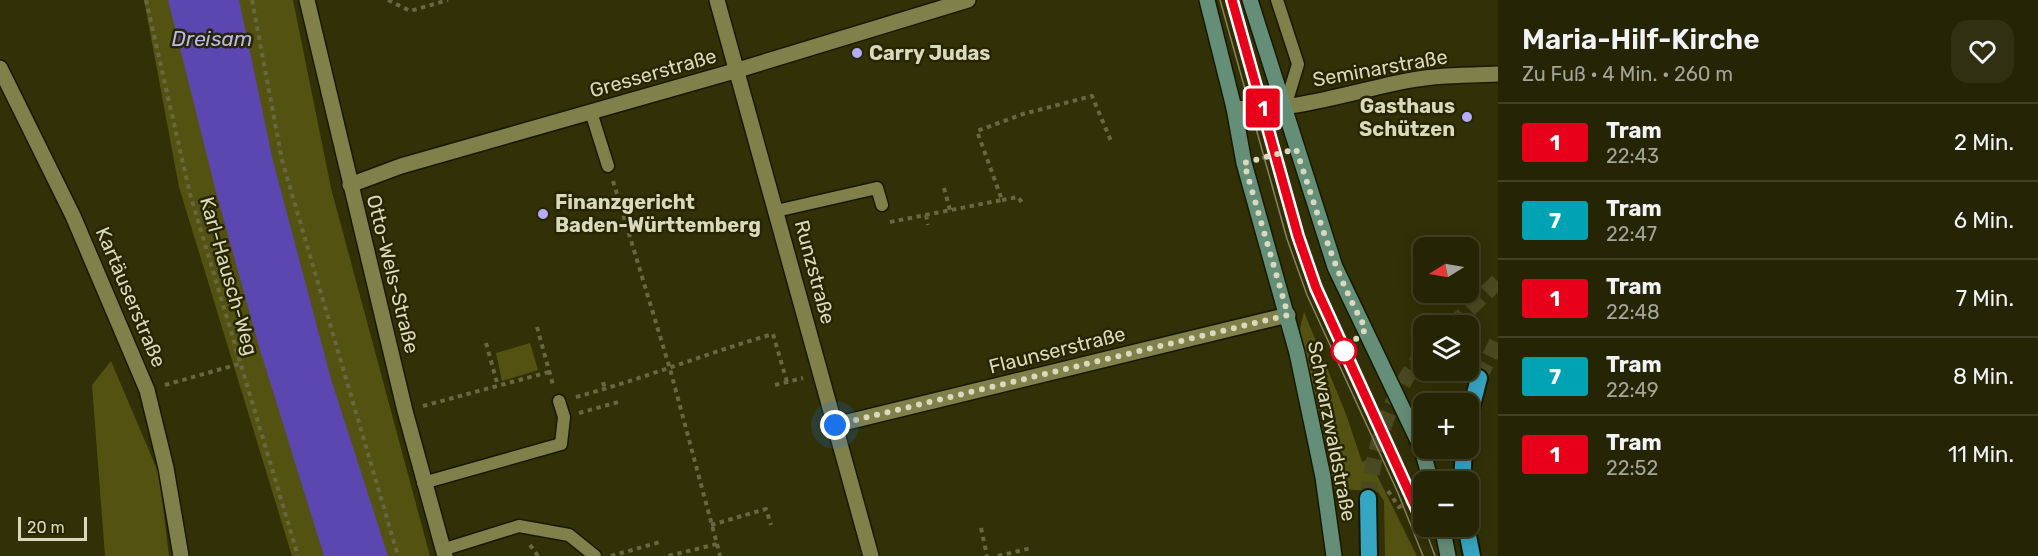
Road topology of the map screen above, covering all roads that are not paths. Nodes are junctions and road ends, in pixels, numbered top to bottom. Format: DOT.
graph roads {
  1 [pos="307,0"];
  2 [pos="717,0"];
  3 [pos="968,0"];
  4 [pos="1207,0"];
  5 [pos="1250,0"];
  6 [pos="1277,0"];
  7 [pos="0,68"];
  8 [pos="738,70"];
  9 [pos="1498,74"];
  10 [pos="1285,107"];
  11 [pos="1234,108"];
  12 [pos="591,112"];
  13 [pos="608,166"];
  14 [pos="350,185"];
  15 [pos="882,205"];
  16 [pos="776,211"];
  17 [pos="1288,315"];
  18 [pos="557,397"];
  19 [pos="835,425"];
  20 [pos="1428,471"];
  21 [pos="423,483"];
  22 [pos="1368,498"];
  23 [pos="1444,537"];
  24 [pos="1468,537"];
  25 [pos="443,553"];
  26 [pos="181,556"];
  27 [pos="595,556"];
  28 [pos="872,556"];
  29 [pos="1334,556"];
  30 [pos="1369,556"];
  31 [pos="1448,556"];
  32 [pos="1472,556"];
  1 -- 14 [label="street, Otto-Wels-Straße"];
  2 -- 8 [label="street, Runzstraße"];
  3 -- 8 [label="street, Gresserstraße"];
  4 -- 11 [label="main road, Schwarzwaldstraße"];
  5 -- 10 [label="main road"];
  6 -- 10 [label="lane"];
  7 -- 26 [label="street, Kartäuserstraße"];
  8 -- 12 [label="street, Gresserstraße"];
  8 -- 16 [label="street, Runzstraße"];
  9 -- 10 [label="street, Seminarstraße"];
  10 -- 11 [label="street, Seminarstraße"];
  10 -- 20 [label="main road"];
  11 -- 17 [label="main road, Schwarzwaldstraße"];
  12 -- 13 [label="lane"];
  12 -- 14 [label="street, Gresserstraße"];
  14 -- 21 [label="street, Otto-Wels-Straße"];
  15 -- 16 [label="lane"];
  16 -- 19 [label="street, Runzstraße"];
  17 -- 19 [label="street, Flaunserstraße"];
  17 -- 29 [label="main road, Schwarzwaldstraße"];
  18 -- 21 [label="lane"];
  19 -- 28 [label="street, Runzstraße"];
  21 -- 25 [label="street, Otto-Wels-Straße"];
  22 -- 30 [label="highway"];
  23 -- 31 [label="main road"];
  24 -- 32 [label="highway"];
  25 -- 27 [label="lane"];
}
